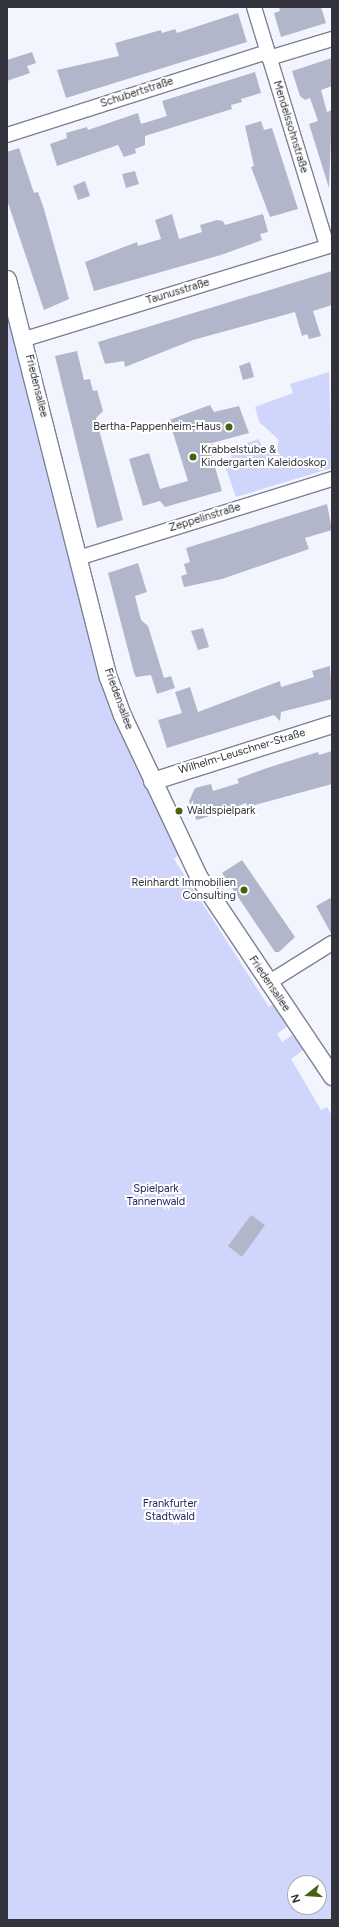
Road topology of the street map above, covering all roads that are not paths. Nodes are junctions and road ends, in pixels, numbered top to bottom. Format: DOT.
graph roads {
  1 [pos="254,7"];
  2 [pos="332,39"];
  3 [pos="268,55"];
  4 [pos="7,135"];
  5 [pos="330,246"];
  6 [pos="7,279"];
  7 [pos="25,339"];
  8 [pos="332,479"];
  9 [pos="78,558"];
  10 [pos="332,724"];
  11 [pos="152,781"];
  12 [pos="332,943"];
  13 [pos="268,983"];
  14 [pos="332,1076"];
  1 -- 3 [label="street, Mendelssohnstraße"];
  2 -- 3 [label="street, Schubertstraße"];
  3 -- 4 [label="street, Schubertstraße"];
  3 -- 5 [label="street, Mendelssohnstraße"];
  5 -- 7 [label="street, Taunusstraße"];
  6 -- 7 [label="street, Friedensallee"];
  7 -- 9 [label="street, Friedensallee"];
  8 -- 9 [label="street, Zeppelinstraße"];
  9 -- 11 [label="street, Friedensallee"];
  10 -- 11 [label="street, Wilhelm-Leuschner-Straße"];
  11 -- 13 [label="street, Friedensallee"];
  12 -- 13 [label="street"];
  13 -- 14 [label="street, Friedensallee"];
}
